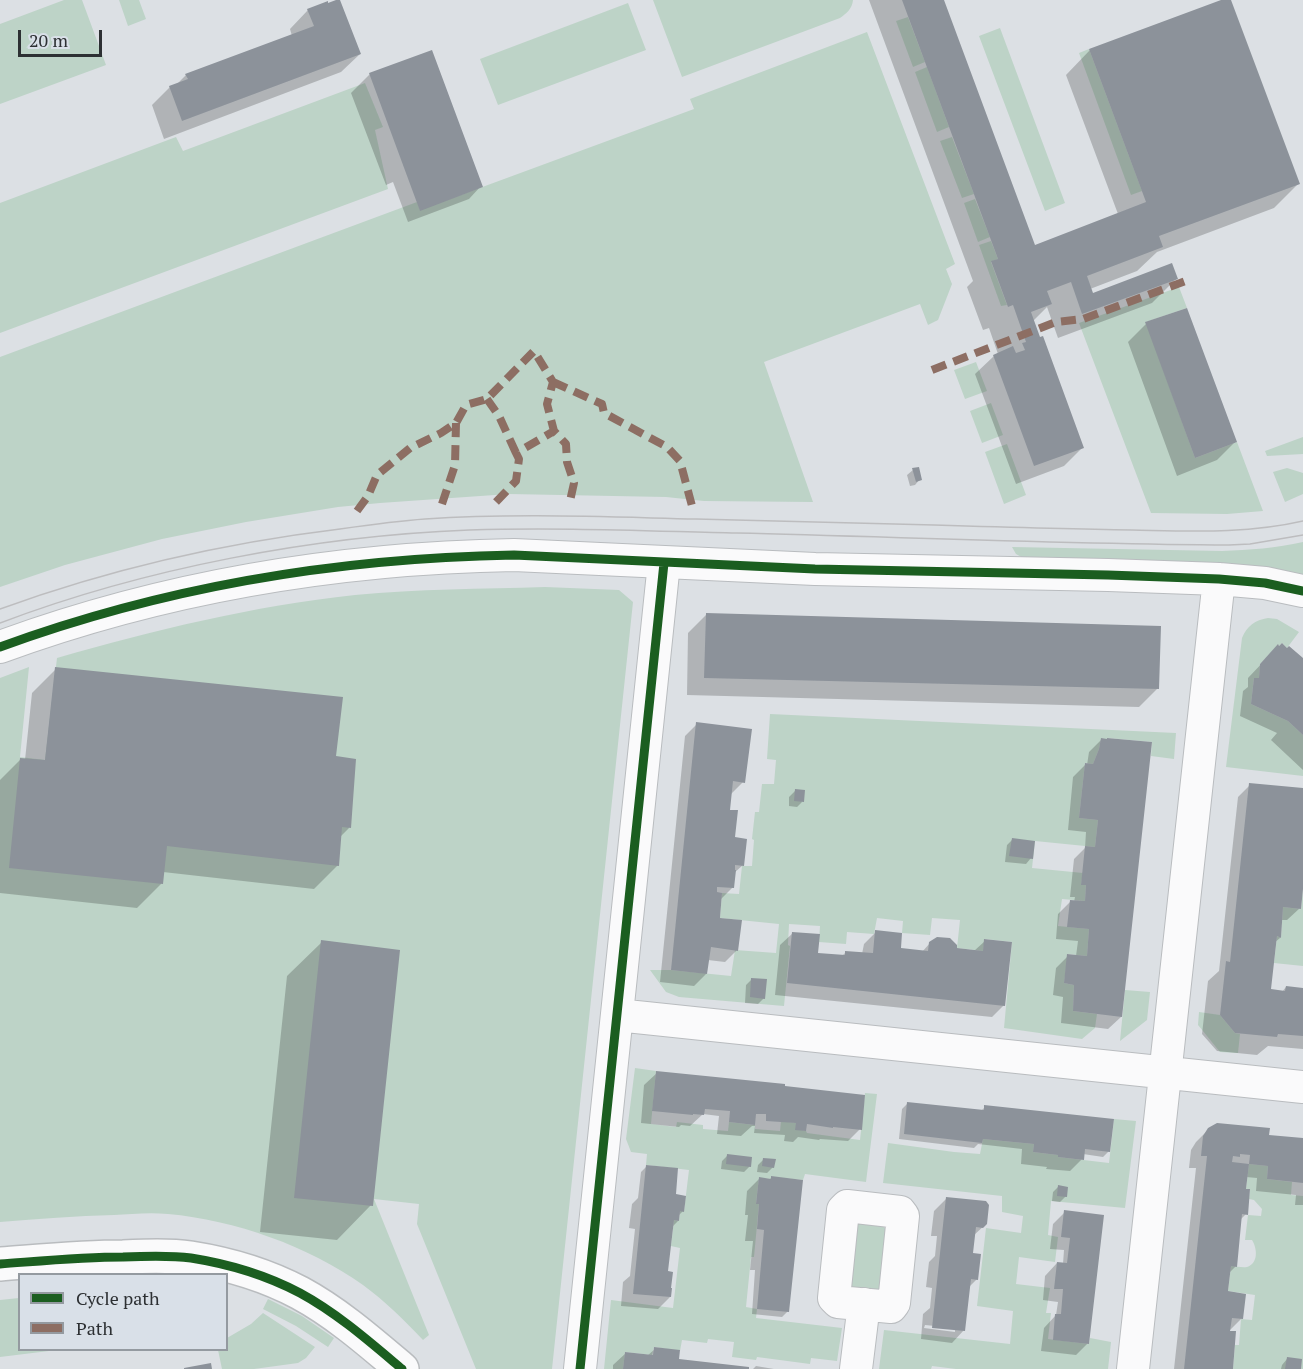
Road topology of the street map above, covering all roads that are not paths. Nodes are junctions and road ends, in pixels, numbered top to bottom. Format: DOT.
graph roads {
  1 [pos="664,563"];
  2 [pos="1219,579"];
  3 [pos="1303,591"];
  4 [pos="0,647"];
  5 [pos="617,1015"];
  6 [pos="1166,1072"];
  7 [pos="1303,1087"];
  8 [pos="0,1264"];
  9 [pos="864,1304"];
  10 [pos="402,1369"];
  11 [pos="580,1369"];
  12 [pos="856,1369"];
  13 [pos="1133,1369"];
  1 -- 2 [label="street"];
  1 -- 4 [label="street"];
  1 -- 5 [label="street"];
  2 -- 3 [label="street"];
  2 -- 6 [label="street"];
  5 -- 6 [label="street"];
  5 -- 11 [label="street"];
  6 -- 7 [label="street"];
  6 -- 13 [label="street"];
  8 -- 10 [label="street"];
  9 -- 12 [label="street"];
}
